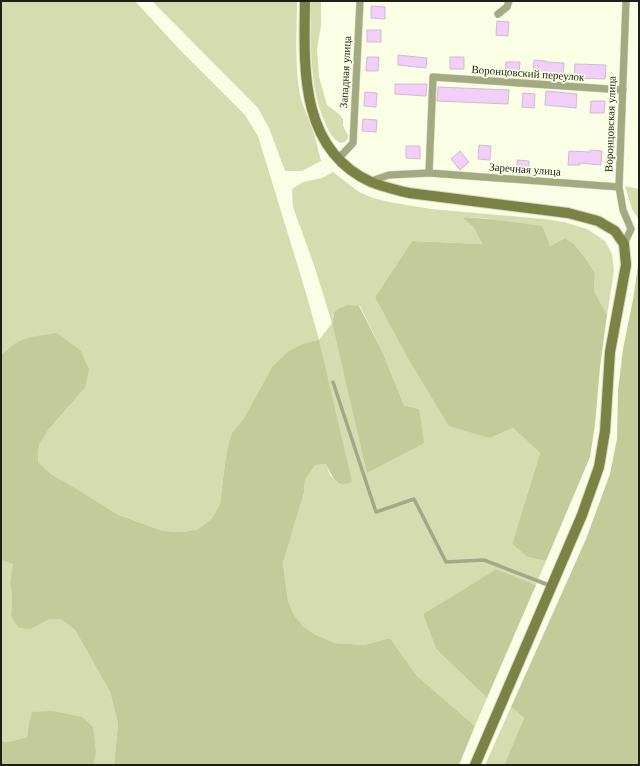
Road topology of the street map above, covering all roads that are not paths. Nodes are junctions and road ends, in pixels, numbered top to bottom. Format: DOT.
graph roads {
  1 [pos="305,1"];
  2 [pos="360,1"];
  3 [pos="509,1"];
  4 [pos="626,1"];
  5 [pos="498,14"];
  6 [pos="623,90"];
  7 [pos="338,159"];
  8 [pos="429,173"];
  9 [pos="371,181"];
  10 [pos="619,187"];
  11 [pos="624,244"];
  12 [pos="333,382"];
  13 [pos="552,586"];
  14 [pos="475,765"];
  1 -- 7 [label="main road"];
  2 -- 7 [label="street, Западная улица"];
  3 -- 5 [label="street"];
  4 -- 6 [label="street, Воронцовская улица"];
  6 -- 8 [label="street, Воронцовский переулок"];
  6 -- 10 [label="street, Воронцовская улица"];
  7 -- 9 [label="main road"];
  8 -- 9 [label="street, Заречная улица"];
  8 -- 10 [label="street, Заречная улица"];
  9 -- 11 [label="main road"];
  10 -- 11 [label="street, Воронцовская улица"];
  11 -- 13 [label="main road"];
  12 -- 13 [label="lane"];
  13 -- 14 [label="main road"];
}
